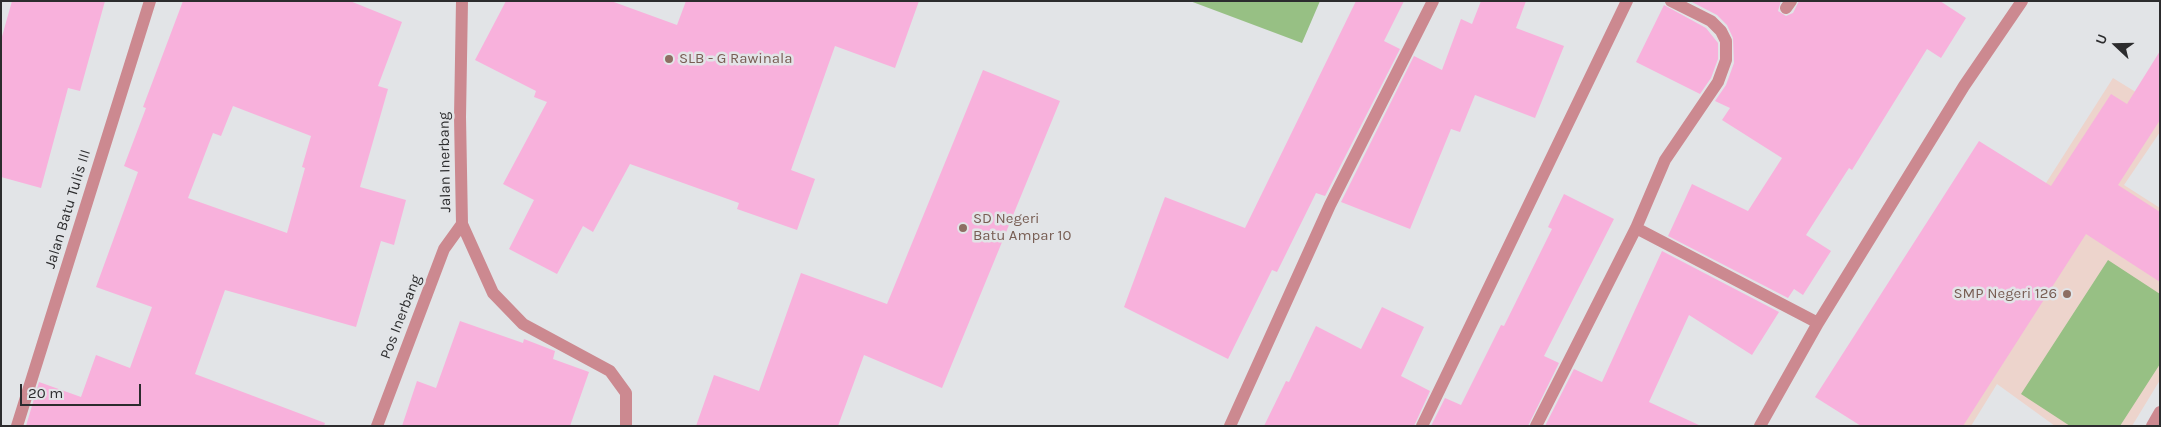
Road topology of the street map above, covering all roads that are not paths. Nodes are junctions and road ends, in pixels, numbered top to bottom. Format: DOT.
graph roads {
  1 [pos="150,1"];
  2 [pos="462,1"];
  3 [pos="1433,1"];
  4 [pos="1627,1"];
  5 [pos="1671,1"];
  6 [pos="2022,1"];
  7 [pos="462,224"];
  8 [pos="1636,228"];
  9 [pos="1818,323"];
  10 [pos="2160,412"];
  11 [pos="17,426"];
  12 [pos="378,426"];
  13 [pos="626,426"];
  14 [pos="1230,426"];
  15 [pos="1422,426"];
  16 [pos="1536,426"];
  17 [pos="1760,426"];
  18 [pos="2152,426"];
  1 -- 11 [label="street, Jalan Batu Tulis III"];
  2 -- 7 [label="street, Jalan Inerbang"];
  3 -- 14 [label="street"];
  4 -- 15 [label="street"];
  5 -- 8 [label="street"];
  6 -- 9 [label="street"];
  7 -- 12 [label="street, Pos Inerbang"];
  7 -- 13 [label="street, Jalan Inerbang"];
  8 -- 9 [label="street"];
  8 -- 16 [label="street"];
  9 -- 17 [label="street"];
  10 -- 18 [label="street"];
}
